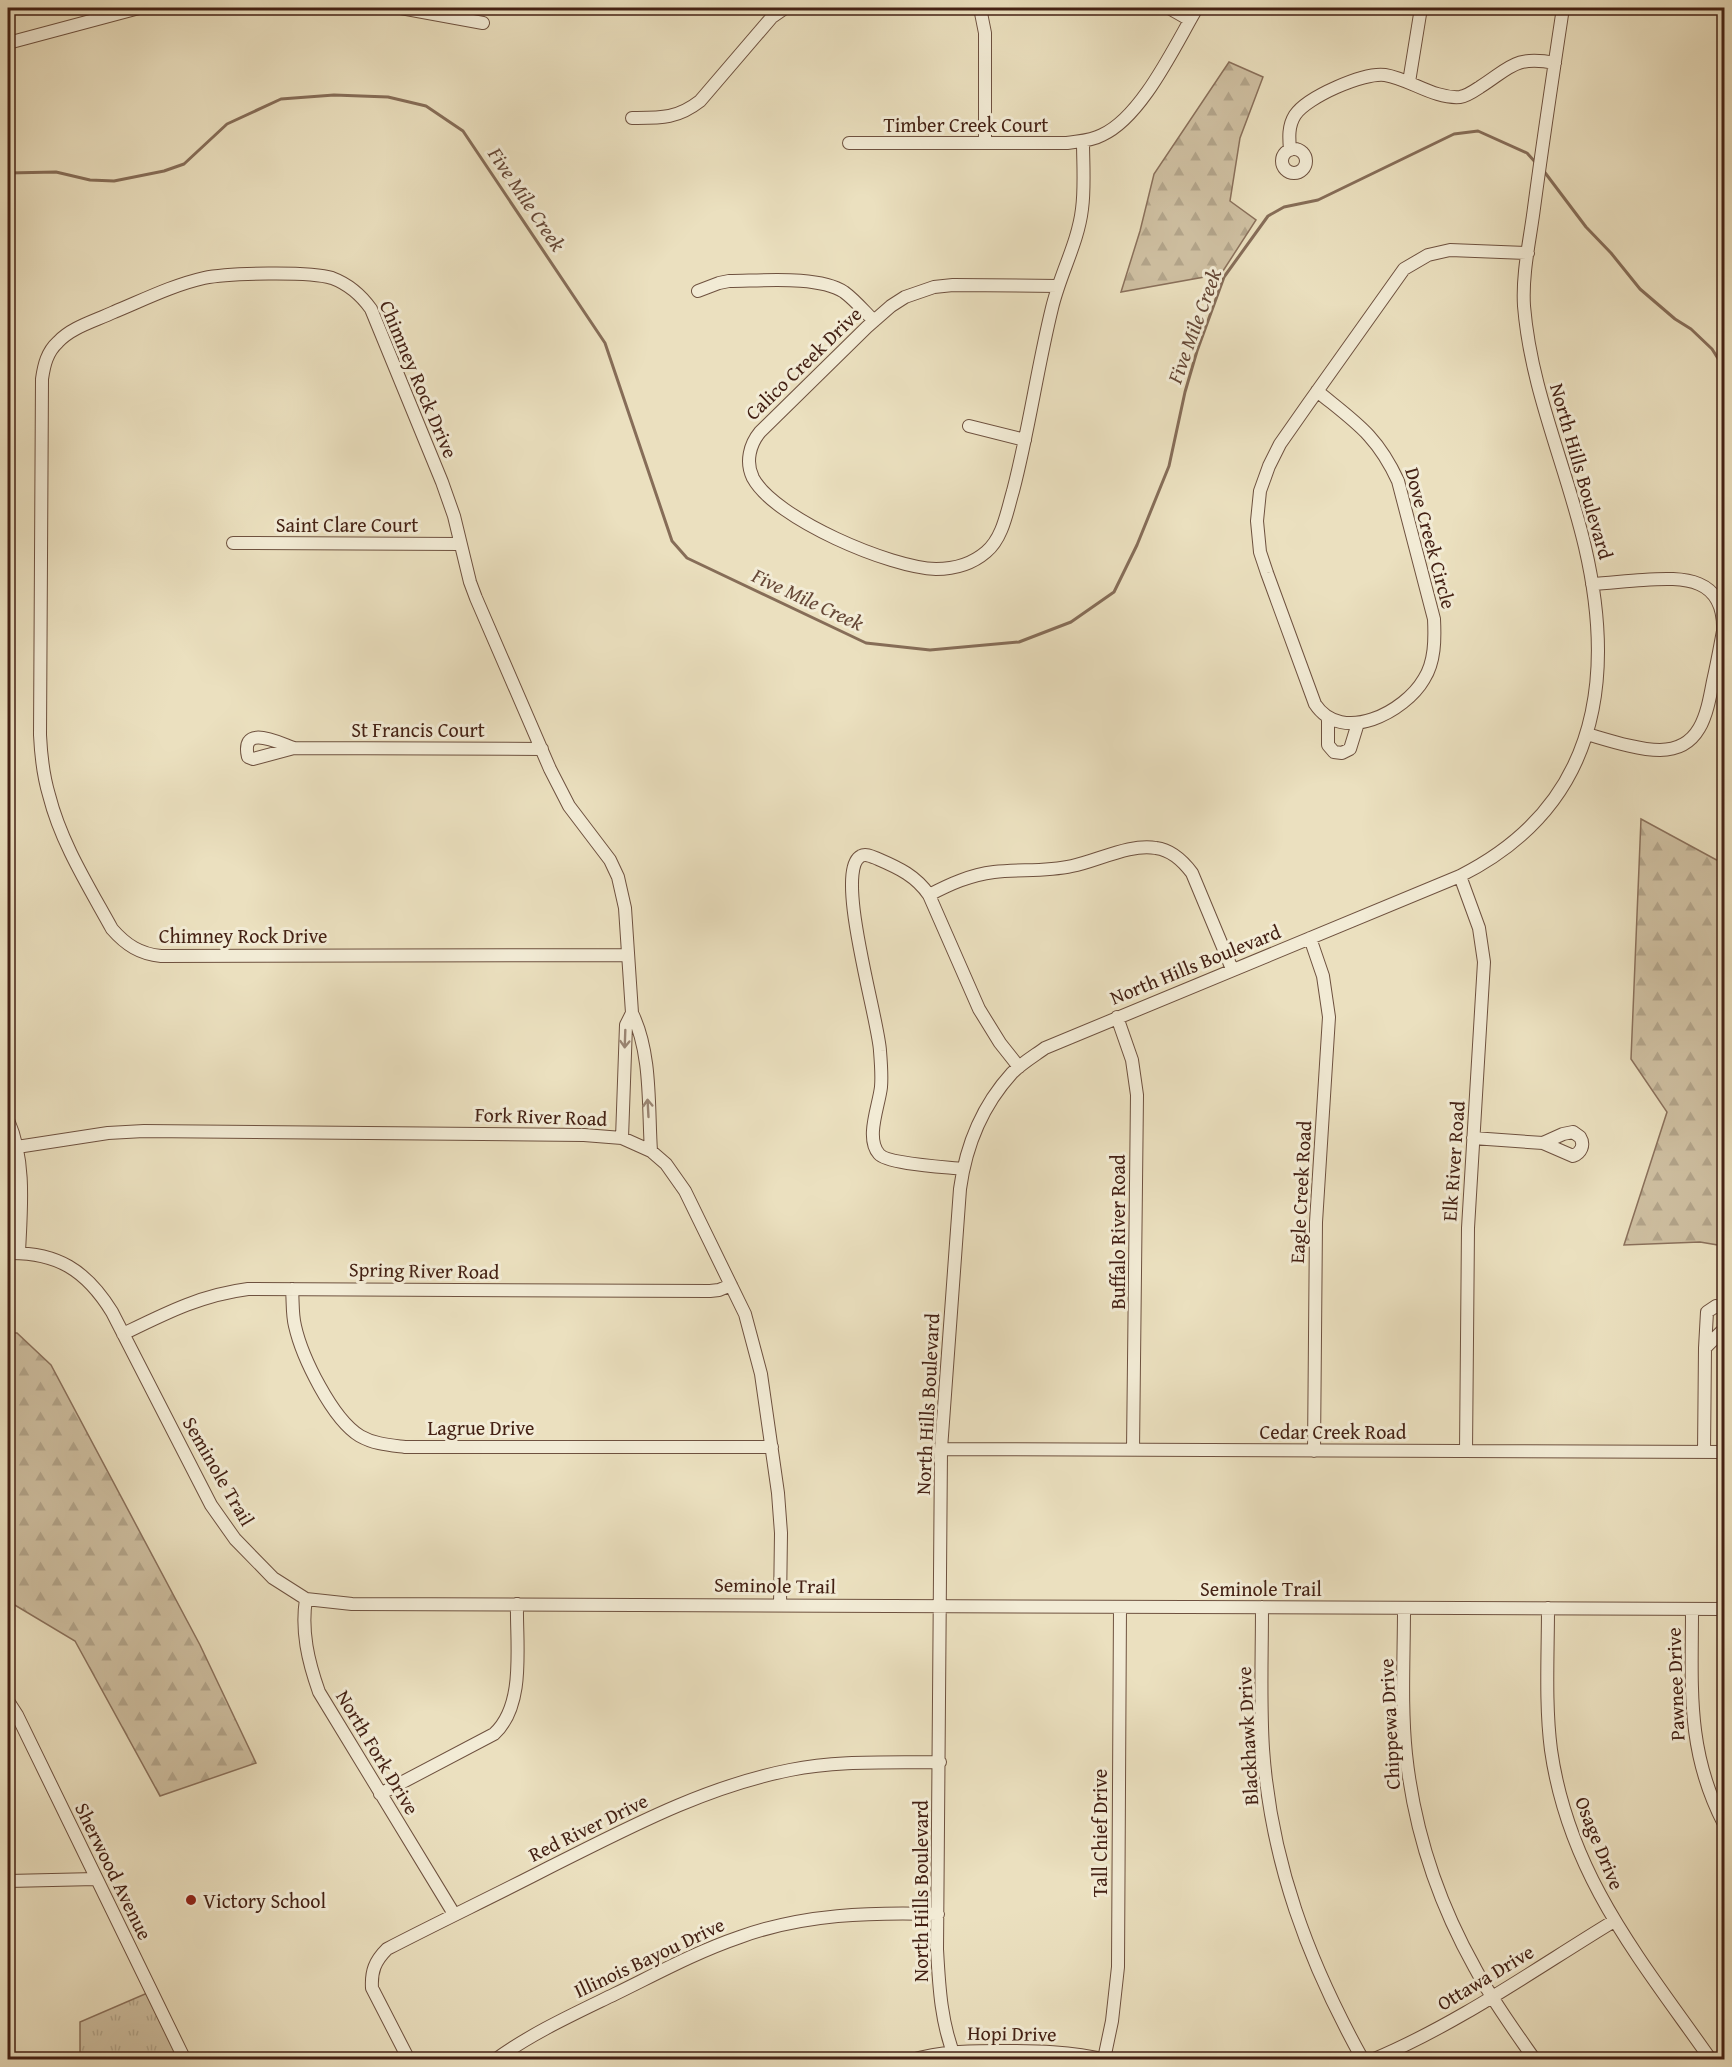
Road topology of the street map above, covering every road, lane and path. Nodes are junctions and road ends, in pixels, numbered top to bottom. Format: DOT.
graph roads {
  1 [pos="139,8"];
  2 [pos="401,8"];
  3 [pos="785,8"];
  4 [pos="980,8"];
  5 [pos="1169,8"];
  6 [pos="1197,8"];
  7 [pos="1420,8"];
  8 [pos="1563,8"];
  9 [pos="1190,20"];
  10 [pos="483,23"];
  11 [pos="8,43"];
  12 [pos="1555,63"];
  13 [pos="1409,82"];
  14 [pos="632,118"];
  15 [pos="1083,141"];
  16 [pos="849,143"];
  17 [pos="985,143"];
  18 [pos="1290,150"];
  19 [pos="1528,253"];
  20 [pos="1058,286"];
  21 [pos="698,291"];
  22 [pos="874,321"];
  23 [pos="1317,391"];
  24 [pos="969,426"];
  25 [pos="1025,440"];
  26 [pos="233,543"];
  27 [pos="460,544"];
  28 [pos="1592,584"];
  29 [pos="1328,718"];
  30 [pos="1358,723"];
  31 [pos="1587,734"];
  32 [pos="294,748"];
  33 [pos="542,749"];
  34 [pos="1460,876"];
  35 [pos="930,895"];
  36 [pos="1310,938"];
  37 [pos="628,955"];
  38 [pos="1232,969"];
  39 [pos="632,1013"];
  40 [pos="1117,1017"];
  41 [pos="1019,1067"];
  42 [pos="8,1120"];
  43 [pos="622,1138"];
  44 [pos="1473,1138"];
  45 [pos="1543,1143"];
  46 [pos="17,1148"];
  47 [pos="651,1151"];
  48 [pos="963,1169"];
  49 [pos="13,1252"];
  50 [pos="731,1284"];
  51 [pos="292,1289"];
  52 [pos="1725,1309"];
  53 [pos="1725,1329"];
  54 [pos="123,1334"];
  55 [pos="1705,1348"];
  56 [pos="772,1447"];
  57 [pos="941,1449"];
  58 [pos="1133,1450"];
  59 [pos="1314,1451"];
  60 [pos="1466,1452"];
  61 [pos="1704,1452"];
  62 [pos="1725,1452"];
  63 [pos="306,1599"];
  64 [pos="517,1604"];
  65 [pos="780,1605"];
  66 [pos="1120,1606"];
  67 [pos="940,1607"];
  68 [pos="1262,1607"];
  69 [pos="1404,1608"];
  70 [pos="1548,1608"];
  71 [pos="1692,1609"];
  72 [pos="1725,1609"];
  73 [pos="8,1701"];
  74 [pos="940,1762"];
  75 [pos="380,1794"];
  76 [pos="1725,1824"];
  77 [pos="96,1879"];
  78 [pos="8,1881"];
  79 [pos="453,1914"];
  80 [pos="938,1914"];
  81 [pos="1614,1921"];
  82 [pos="1492,1996"];
  83 [pos="954,2055"];
  84 [pos="1105,2059"];
  85 [pos="185,2060"];
  86 [pos="409,2060"];
  87 [pos="495,2060"];
  88 [pos="912,2060"];
  89 [pos="1363,2060"];
  90 [pos="1372,2060"];
  91 [pos="1535,2060"];
  92 [pos="1711,2060"];
  1 -- 11 [label="street"];
  2 -- 10 [label="street"];
  3 -- 14 [label="street"];
  4 -- 17 [label="street"];
  5 -- 9 [label="street"];
  6 -- 9 [label="street"];
  7 -- 13 [label="street"];
  8 -- 12 [label="street, North Hills Boulevard"];
  9 -- 15 [label="street"];
  12 -- 13 [label="street"];
  12 -- 19 [label="street, North Hills Boulevard"];
  13 -- 18 [label="street"];
  15 -- 17 [label="street, Timber Creek Court"];
  15 -- 20 [label="street, Calico Creek Drive"];
  16 -- 17 [label="street, Timber Creek Court"];
  19 -- 23 [label="street"];
  19 -- 28 [label="street, North Hills Boulevard"];
  20 -- 22 [label="street, Calico Creek Drive"];
  20 -- 25 [label="street, Calico Creek Drive"];
  21 -- 22 [label="street"];
  22 -- 25 [label="street, Calico Creek Drive"];
  23 -- 29 [label="street"];
  23 -- 30 [label="street, Dove Creek Circle"];
  24 -- 25 [label="street"];
  26 -- 27 [label="street, Saint Clare Court"];
  27 -- 33 [label="street, Chimney Rock Drive"];
  27 -- 37 [label="street, Chimney Rock Drive"];
  28 -- 31 [label="street, North Hills Boulevard"];
  28 -- 31 [label="street"];
  29 -- 30 [label="street, Dove Creek Circle"];
  29 -- 30 [label="street"];
  31 -- 34 [label="street, North Hills Boulevard"];
  32 -- 33 [label="street, St Francis Court"];
  33 -- 37 [label="street, Chimney Rock Drive"];
  34 -- 36 [label="street, North Hills Boulevard"];
  34 -- 44 [label="street, Elk River Road"];
  35 -- 38 [label="street"];
  35 -- 41 [label="street"];
  35 -- 48 [label="street"];
  36 -- 38 [label="street, North Hills Boulevard"];
  36 -- 59 [label="street, Eagle Creek Road"];
  37 -- 39 [label="street, Chimney Rock Drive"];
  38 -- 40 [label="street, North Hills Boulevard"];
  39 -- 43 [label="street, Chimney Rock Drive, one-way"];
  47 -- 39 [label="street, Chimney Rock Drive, one-way"];
  40 -- 41 [label="street, North Hills Boulevard"];
  40 -- 58 [label="street, Buffalo River Road"];
  41 -- 48 [label="street, North Hills Boulevard"];
  42 -- 46 [label="street"];
  43 -- 46 [label="street, Fork River Road"];
  43 -- 47 [label="street, Fork River Road"];
  44 -- 45 [label="street"];
  44 -- 60 [label="street, Elk River Road"];
  46 -- 49 [label="street"];
  47 -- 50 [label="street, Fork River Road"];
  48 -- 57 [label="street, North Hills Boulevard"];
  49 -- 54 [label="street, Seminole Trail"];
  50 -- 51 [label="street, Spring River Road"];
  50 -- 56 [label="street, Fork River Road"];
  51 -- 54 [label="street, Spring River Road"];
  51 -- 56 [label="street, Lagrue Drive"];
  52 -- 55 [label="street"];
  53 -- 55 [label="street"];
  54 -- 63 [label="street, Seminole Trail"];
  55 -- 61 [label="street"];
  56 -- 65 [label="street, Fork River Road"];
  57 -- 58 [label="street, Cedar Creek Road"];
  57 -- 67 [label="street, North Hills Boulevard"];
  58 -- 59 [label="street, Cedar Creek Road"];
  59 -- 60 [label="street, Cedar Creek Road"];
  60 -- 61 [label="street, Cedar Creek Road"];
  61 -- 62 [label="street, Cedar Creek Road"];
  63 -- 64 [label="street, Seminole Trail"];
  63 -- 75 [label="street, North Fork Drive"];
  64 -- 65 [label="street, Seminole Trail"];
  64 -- 75 [label="street"];
  65 -- 67 [label="street, Seminole Trail"];
  66 -- 67 [label="street, Seminole Trail"];
  66 -- 68 [label="street, Seminole Trail"];
  66 -- 84 [label="street, Tall Chief Drive"];
  67 -- 74 [label="street, North Hills Boulevard"];
  68 -- 69 [label="street, Seminole Trail"];
  68 -- 89 [label="street, Blackhawk Drive"];
  69 -- 70 [label="street, Seminole Trail"];
  69 -- 82 [label="street, Chippewa Drive"];
  70 -- 71 [label="street, Seminole Trail"];
  70 -- 81 [label="street, Osage Drive"];
  71 -- 72 [label="street, Seminole Trail"];
  71 -- 76 [label="street, Pawnee Drive"];
  73 -- 77 [label="street, Sherwood Avenue"];
  74 -- 79 [label="street, Red River Drive"];
  74 -- 80 [label="street, North Hills Boulevard"];
  75 -- 79 [label="street, North Fork Drive"];
  77 -- 78 [label="street"];
  77 -- 85 [label="street, Sherwood Avenue"];
  79 -- 86 [label="street, Red River Drive"];
  80 -- 83 [label="street, North Hills Boulevard"];
  80 -- 87 [label="street, Illinois Bayou Drive"];
  81 -- 82 [label="street, Ottawa Drive"];
  81 -- 92 [label="street, Osage Drive"];
  82 -- 90 [label="street, Ottawa Drive"];
  82 -- 91 [label="street, Chippewa Drive"];
  83 -- 84 [label="street, Hopi Drive"];
  83 -- 88 [label="street"];
}
